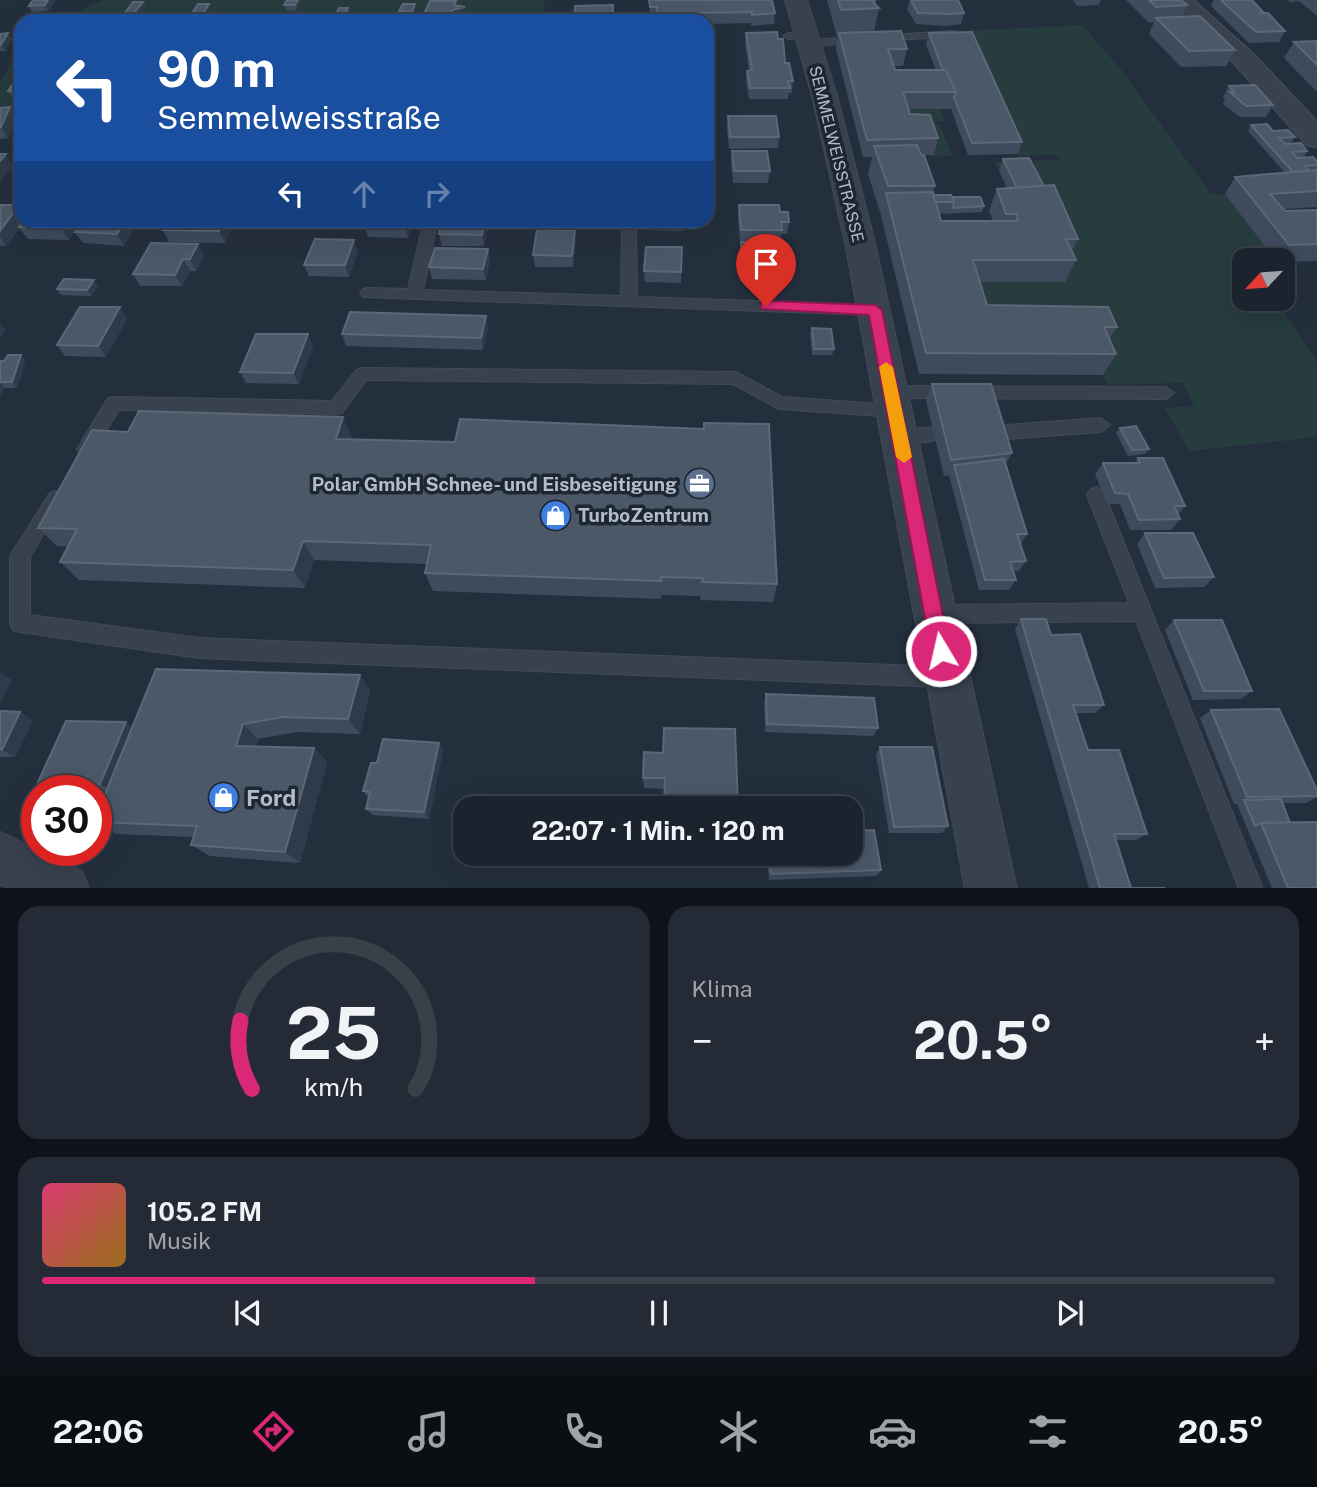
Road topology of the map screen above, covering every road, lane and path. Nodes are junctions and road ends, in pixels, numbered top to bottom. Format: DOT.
graph roads {
  1 [pos="796,0"];
  2 [pos="1179,0"];
  3 [pos="956,34"];
  4 [pos="802,38"];
  5 [pos="1317,139"];
  6 [pos="429,228"];
  7 [pos="629,228"];
  8 [pos="368,293"];
  9 [pos="415,293"];
  10 [pos="629,301"];
  11 [pos="875,310"];
  12 [pos="1166,393"];
  13 [pos="905,418"];
  14 [pos="1101,425"];
  15 [pos="993,433"];
  16 [pos="78,462"];
  17 [pos="63,485"];
  18 [pos="1096,495"];
  19 [pos="1140,612"];
  20 [pos="935,614"];
  21 [pos="945,677"];
  22 [pos="0,857"];
  23 [pos="64,888"];
  24 [pos="991,888"];
  25 [pos="1251,888"];
  1 -- 4 [label="street, SEMMELWEISSTRASSE"];
  2 -- 5 [label="street"];
  3 -- 4 [label="lane"];
  4 -- 11 [label="street, SEMMELWEISSTRASSE"];
  6 -- 9 [label="lane"];
  7 -- 10 [label="lane"];
  8 -- 9 [label="lane"];
  9 -- 10 [label="lane"];
  10 -- 11 [label="lane"];
  11 -- 13 [label="street, SEMMELWEISSTRASSE"];
  12 -- 13 [label="lane"];
  13 -- 16 [label="lane"];
  13 -- 20 [label="street, SEMMELWEISSTRASSE"];
  14 -- 15 [label="lane"];
  17 -- 21 [label="lane"];
  18 -- 19 [label="lane"];
  19 -- 20 [label="lane"];
  19 -- 25 [label="lane"];
  20 -- 21 [label="street, SEMMELWEISSTRASSE"];
  21 -- 24 [label="street, SEMMELWEISSTRASSE"];
  22 -- 23 [label="street"];
}
